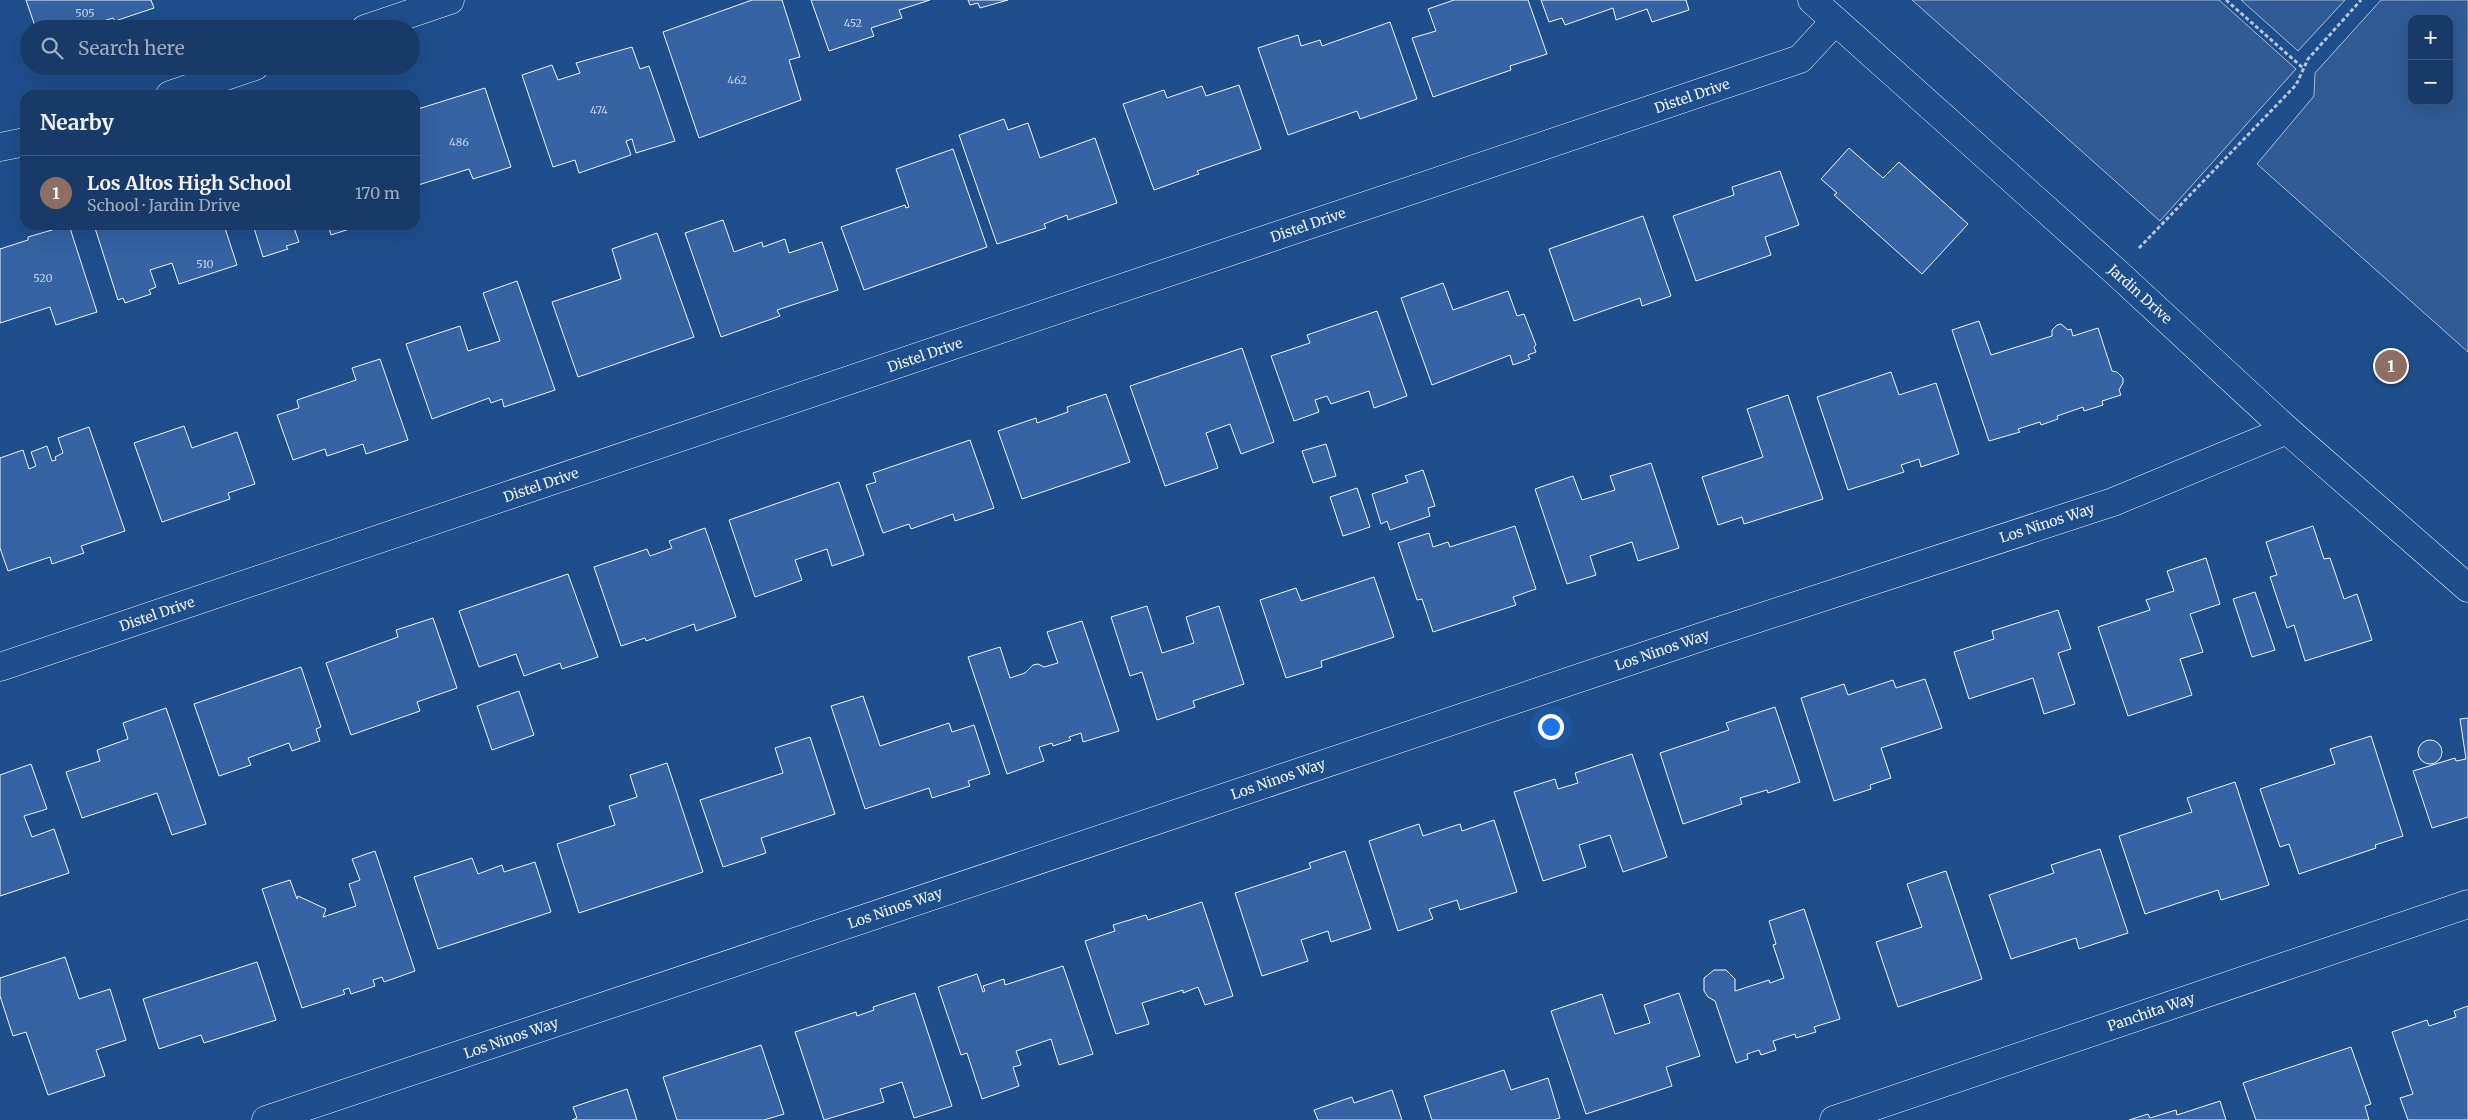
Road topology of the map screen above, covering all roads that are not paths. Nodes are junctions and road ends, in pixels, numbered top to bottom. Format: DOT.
graph roads {
  1 [pos="450,0"];
  2 [pos="1812,0"];
  3 [pos="391,20"];
  4 [pos="1835,21"];
  5 [pos="229,75"];
  6 [pos="185,90"];
  7 [pos="20,143"];
  8 [pos="0,147"];
  9 [pos="2287,430"];
  10 [pos="2468,588"];
  11 [pos="0,667"];
  12 [pos="2468,904"];
  13 [pos="266,1120"];
  14 [pos="1834,1120"];
  1 -- 3 [label="street"];
  2 -- 4 [label="street, Jardin Drive"];
  4 -- 9 [label="street, Jardin Drive"];
  4 -- 11 [label="street, Distel Drive"];
  5 -- 6 [label="street"];
  7 -- 8 [label="street"];
  9 -- 10 [label="street, Jardin Drive"];
  9 -- 13 [label="street, Los Ninos Way"];
  12 -- 14 [label="street, Panchita Way"];
}
